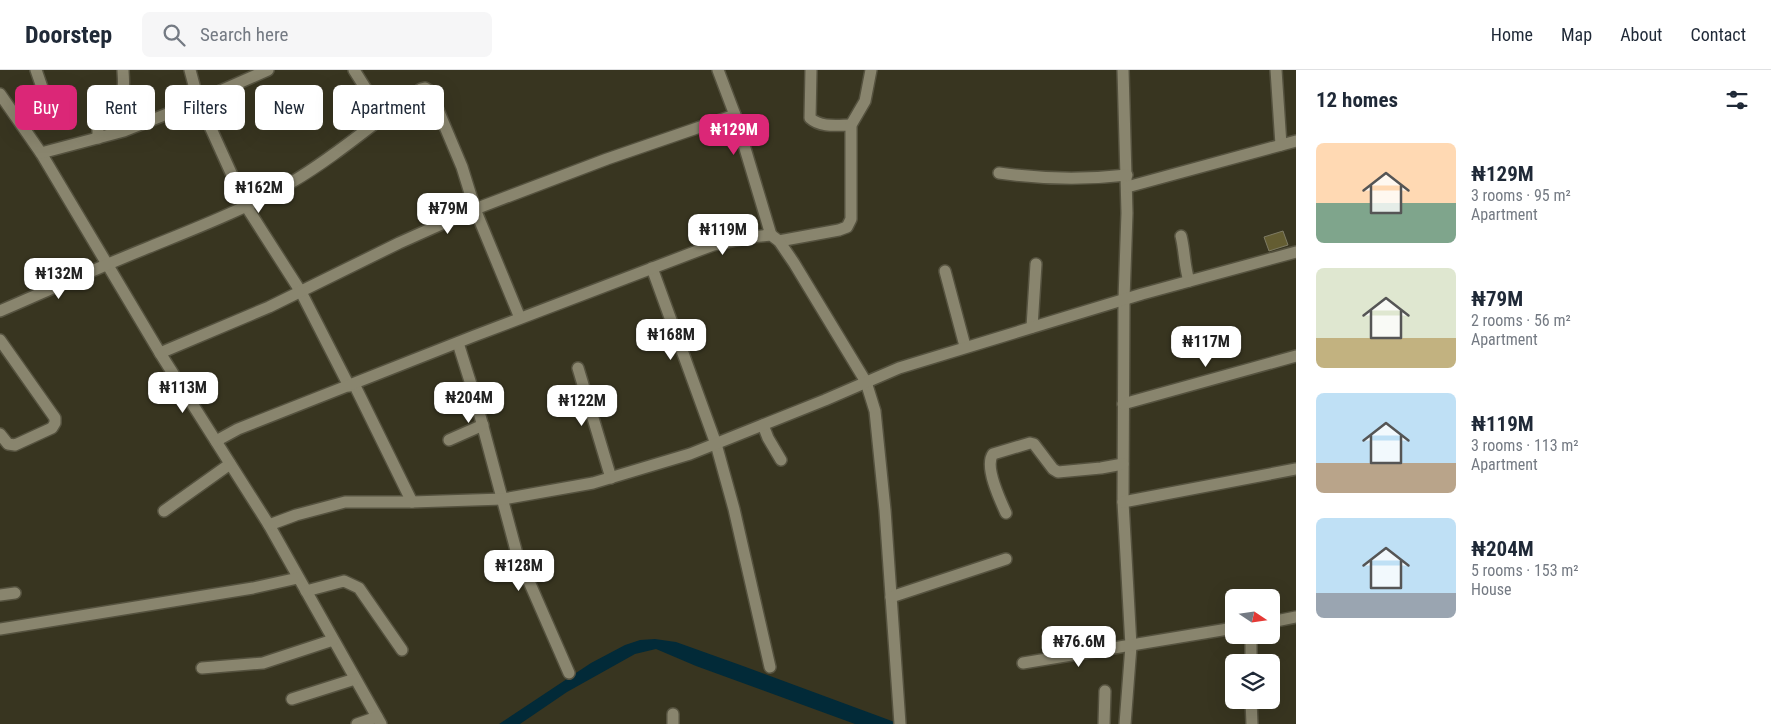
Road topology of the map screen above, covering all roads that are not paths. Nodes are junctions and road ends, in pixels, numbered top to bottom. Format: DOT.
graph roads {
  1 [pos="36,70"];
  2 [pos="123,70"];
  3 [pos="190,70"];
  4 [pos="268,70"];
  5 [pos="354,70"];
  6 [pos="718,70"];
  7 [pos="811,70"];
  8 [pos="871,70"];
  9 [pos="1123,70"];
  10 [pos="1276,70"];
  11 [pos="41,85"];
  12 [pos="194,85"];
  13 [pos="233,85"];
  14 [pos="363,85"];
  15 [pos="0,94"];
  16 [pos="165,114"];
  17 [pos="735,115"];
  18 [pos="444,124"];
  19 [pos="851,125"];
  20 [pos="212,130"];
  21 [pos="366,130"];
  22 [pos="98,138"];
  23 [pos="1296,141"];
  24 [pos="1281,145"];
  25 [pos="42,153"];
  26 [pos="999,173"];
  27 [pos="1127,175"];
  28 [pos="1127,187"];
  29 [pos="246,206"];
  30 [pos="475,208"];
  31 [pos="1182,236"];
  32 [pos="775,238"];
  33 [pos="1296,252"];
  34 [pos="107,264"];
  35 [pos="1036,264"];
  36 [pos="652,268"];
  37 [pos="945,271"];
  38 [pos="1189,281"];
  39 [pos="301,292"];
  40 [pos="1124,299"];
  41 [pos="0,311"];
  42 [pos="520,318"];
  43 [pos="1032,326"];
  44 [pos="0,340"];
  45 [pos="458,343"];
  46 [pos="965,346"];
  47 [pos="160,353"];
  48 [pos="1296,356"];
  49 [pos="578,368"];
  50 [pos="866,382"];
  51 [pos="351,385"];
  52 [pos="1123,404"];
  53 [pos="763,425"];
  54 [pos="483,426"];
  55 [pos="0,434"];
  56 [pos="449,440"];
  57 [pos="216,442"];
  58 [pos="716,444"];
  59 [pos="781,460"];
  60 [pos="230,464"];
  61 [pos="1123,464"];
  62 [pos="1296,469"];
  63 [pos="611,478"];
  64 [pos="503,499"];
  65 [pos="412,502"];
  66 [pos="1123,502"];
  67 [pos="164,511"];
  68 [pos="1006,512"];
  69 [pos="269,524"];
  70 [pos="1006,559"];
  71 [pos="298,578"];
  72 [pos="306,591"];
  73 [pos="15,593"];
  74 [pos="0,595"];
  75 [pos="891,597"];
  76 [pos="1296,617"];
  77 [pos="1280,620"];
  78 [pos="0,629"];
  79 [pos="1225,630"];
  80 [pos="333,640"];
  81 [pos="1131,646"];
  82 [pos="402,650"];
  83 [pos="1023,663"];
  84 [pos="770,667"];
  85 [pos="202,668"];
  86 [pos="569,673"];
  87 [pos="355,679"];
  88 [pos="1104,691"];
  89 [pos="292,700"];
  90 [pos="1251,709"];
  91 [pos="899,719"];
  92 [pos="379,720"];
  93 [pos="358,724"];
  94 [pos="1104,724"];
  95 [pos="1125,724"];
  96 [pos="1252,724"];
  1 -- 11 [label="street"];
  2 -- 22 [label="street"];
  3 -- 12 [label="street"];
  4 -- 13 [label="street"];
  5 -- 14 [label="street"];
  6 -- 17 [label="street"];
  7 -- 19 [label="street"];
  8 -- 19 [label="street"];
  9 -- 27 [label="street"];
  10 -- 24 [label="street"];
  15 -- 25 [label="street"];
  16 -- 22 [label="street"];
  17 -- 30 [label="street"];
  17 -- 32 [label="street"];
  18 -- 30 [label="street"];
  19 -- 32 [label="street"];
  20 -- 29 [label="street"];
  21 -- 29 [label="street"];
  22 -- 25 [label="street"];
  23 -- 24 [label="street"];
  24 -- 28 [label="street"];
  25 -- 34 [label="street"];
  26 -- 27 [label="street"];
  27 -- 28 [label="street"];
  28 -- 40 [label="street"];
  29 -- 34 [label="street"];
  29 -- 39 [label="street"];
  30 -- 39 [label="street"];
  30 -- 42 [label="street"];
  31 -- 38 [label="street"];
  32 -- 36 [label="street"];
  32 -- 50 [label="street"];
  33 -- 38 [label="street"];
  34 -- 41 [label="street"];
  34 -- 47 [label="street"];
  35 -- 43 [label="street"];
  36 -- 42 [label="street"];
  36 -- 58 [label="street"];
  37 -- 46 [label="street"];
  38 -- 40 [label="street"];
  39 -- 47 [label="street"];
  39 -- 51 [label="street"];
  40 -- 43 [label="street"];
  40 -- 52 [label="street"];
  42 -- 45 [label="street"];
  43 -- 46 [label="street"];
  44 -- 55 [label="street"];
  45 -- 51 [label="street"];
  45 -- 54 [label="street"];
  46 -- 50 [label="street"];
  47 -- 57 [label="street"];
  48 -- 52 [label="street"];
  49 -- 63 [label="street"];
  50 -- 53 [label="street"];
  50 -- 75 [label="street"];
  51 -- 57 [label="street"];
  51 -- 65 [label="street"];
  52 -- 61 [label="street"];
  53 -- 58 [label="street"];
  53 -- 59 [label="street"];
  54 -- 56 [label="street"];
  54 -- 64 [label="street"];
  57 -- 60 [label="street"];
  58 -- 63 [label="street"];
  58 -- 84 [label="street"];
  60 -- 67 [label="street"];
  60 -- 69 [label="street"];
  61 -- 66 [label="street"];
  61 -- 68 [label="street"];
  62 -- 66 [label="street"];
  63 -- 64 [label="street"];
  64 -- 65 [label="street"];
  64 -- 86 [label="street"];
  65 -- 69 [label="street"];
  66 -- 81 [label="street"];
  69 -- 71 [label="street"];
  70 -- 75 [label="street"];
  71 -- 72 [label="street"];
  71 -- 78 [label="street"];
  72 -- 80 [label="street"];
  72 -- 82 [label="street"];
  73 -- 74 [label="street"];
  75 -- 91 [label="street"];
  76 -- 77 [label="street"];
  79 -- 81 [label="street"];
  80 -- 85 [label="street"];
  80 -- 87 [label="street"];
  81 -- 83 [label="street"];
  81 -- 95 [label="street"];
  87 -- 89 [label="street"];
  87 -- 92 [label="street"];
  88 -- 94 [label="street"];
  90 -- 96 [label="street"];
  92 -- 93 [label="street"];
}
